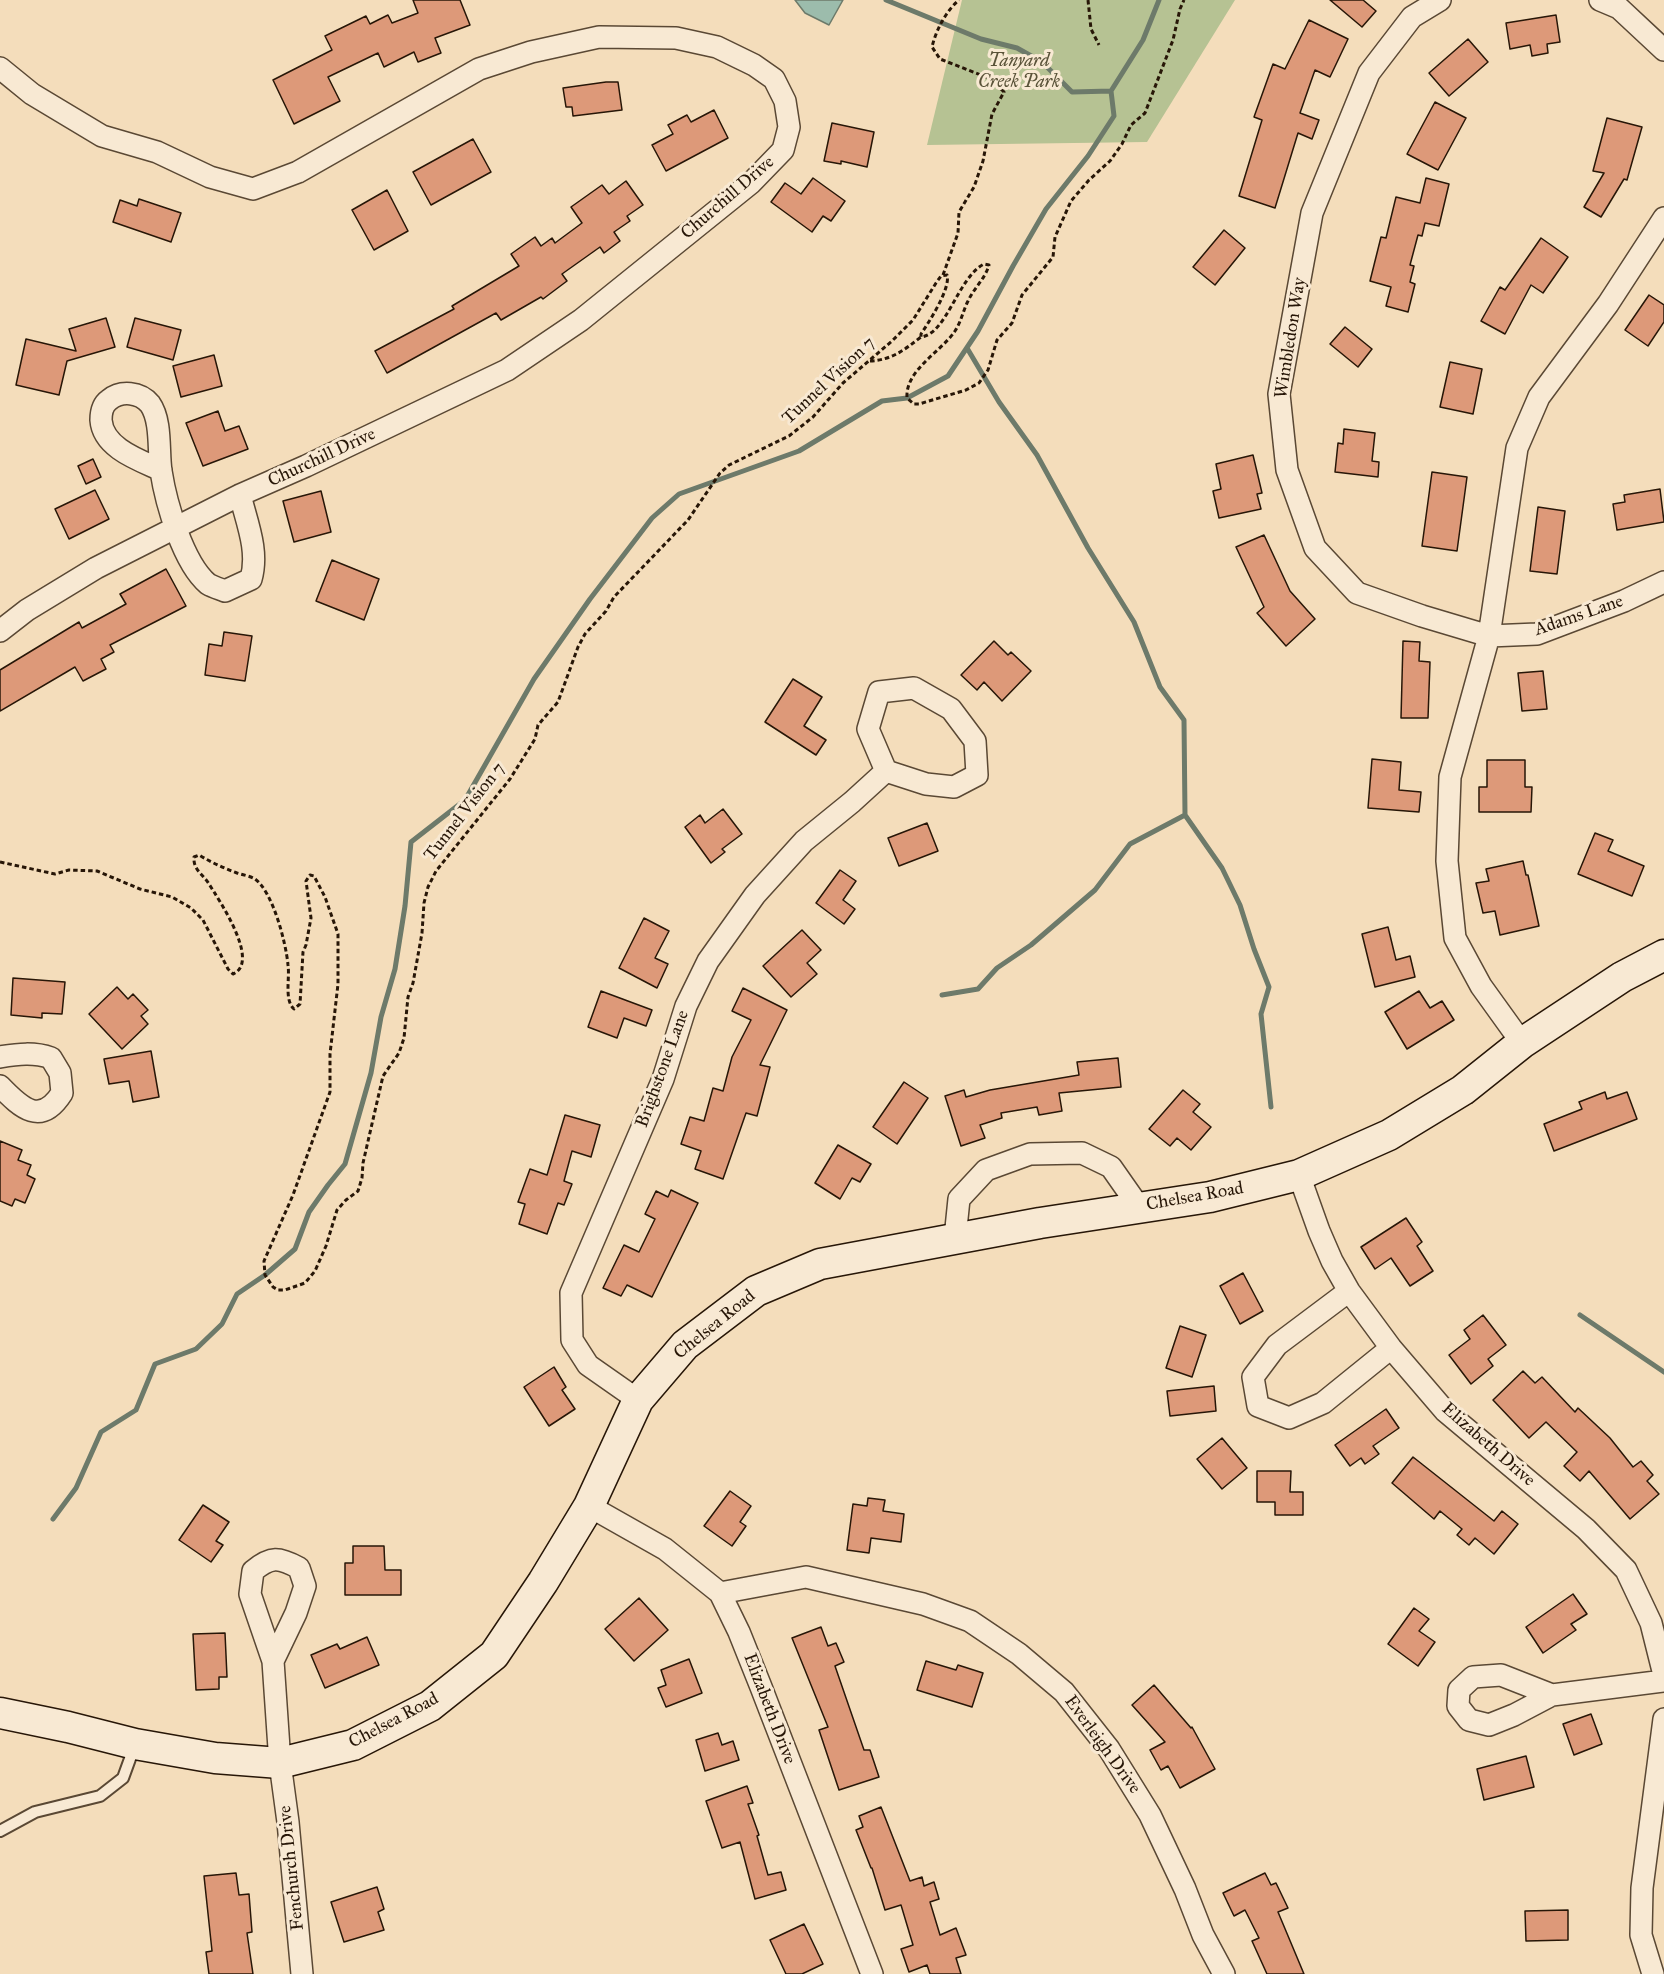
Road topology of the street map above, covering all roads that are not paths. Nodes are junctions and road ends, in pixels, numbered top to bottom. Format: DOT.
graph roads {
  1 [pos="1440,0"];
  2 [pos="1600,0"];
  3 [pos="1664,50"];
  4 [pos="0,68"];
  5 [pos="1664,218"];
  6 [pos="161,470"];
  7 [pos="240,495"];
  8 [pos="175,528"];
  9 [pos="1664,582"];
  10 [pos="0,631"];
  11 [pos="1489,636"];
  12 [pos="886,771"];
  13 [pos="1664,955"];
  14 [pos="1522,1043"];
  15 [pos="0,1057"];
  16 [pos="0,1086"];
  17 [pos="1299,1175"];
  18 [pos="1140,1207"];
  19 [pos="955,1238"];
  20 [pos="1349,1291"];
  21 [pos="1391,1348"];
  22 [pos="638,1400"];
  23 [pos="589,1506"];
  24 [pos="720,1593"];
  25 [pos="273,1660"];
  26 [pos="1664,1675"];
  27 [pos="1664,1681"];
  28 [pos="1552,1695"];
  29 [pos="0,1713"];
  30 [pos="1664,1719"];
  31 [pos="135,1744"];
  32 [pos="280,1763"];
  33 [pos="0,1831"];
  34 [pos="302,1974"];
  35 [pos="872,1974"];
  36 [pos="1224,1974"];
  37 [pos="1653,1974"];
  1 -- 11 [label="street, Wimbledon Way"];
  2 -- 3 [label="street"];
  4 -- 7 [label="street, Churchill Drive"];
  5 -- 11 [label="street"];
  6 -- 8 [label="street"];
  7 -- 8 [label="street, Churchill Drive"];
  7 -- 8 [label="street"];
  8 -- 10 [label="street, Churchill Drive"];
  9 -- 11 [label="street, Adams Lane"];
  11 -- 14 [label="street"];
  12 -- 12 [label="street"];
  12 -- 22 [label="street, Brighstone Lane"];
  13 -- 14 [label="street, Chelsea Road"];
  14 -- 17 [label="street, Chelsea Road"];
  15 -- 16 [label="street"];
  17 -- 18 [label="street, Chelsea Road"];
  17 -- 20 [label="street, Elizabeth Drive"];
  18 -- 19 [label="street, Chelsea Road"];
  18 -- 19 [label="street"];
  19 -- 22 [label="street, Chelsea Road"];
  20 -- 21 [label="street, Elizabeth Drive"];
  20 -- 21 [label="street"];
  21 -- 26 [label="street, Elizabeth Drive"];
  22 -- 23 [label="street, Chelsea Road"];
  23 -- 24 [label="street, Elizabeth Drive"];
  23 -- 32 [label="street, Chelsea Road"];
  24 -- 35 [label="street, Elizabeth Drive"];
  24 -- 36 [label="street, Everleigh Drive"];
  25 -- 32 [label="street, Fenchurch Drive"];
  27 -- 28 [label="street"];
  29 -- 31 [label="street, Chelsea Road"];
  30 -- 37 [label="street"];
  31 -- 32 [label="street, Chelsea Road"];
  31 -- 33 [label="lane"];
  32 -- 34 [label="street, Fenchurch Drive"];
}
